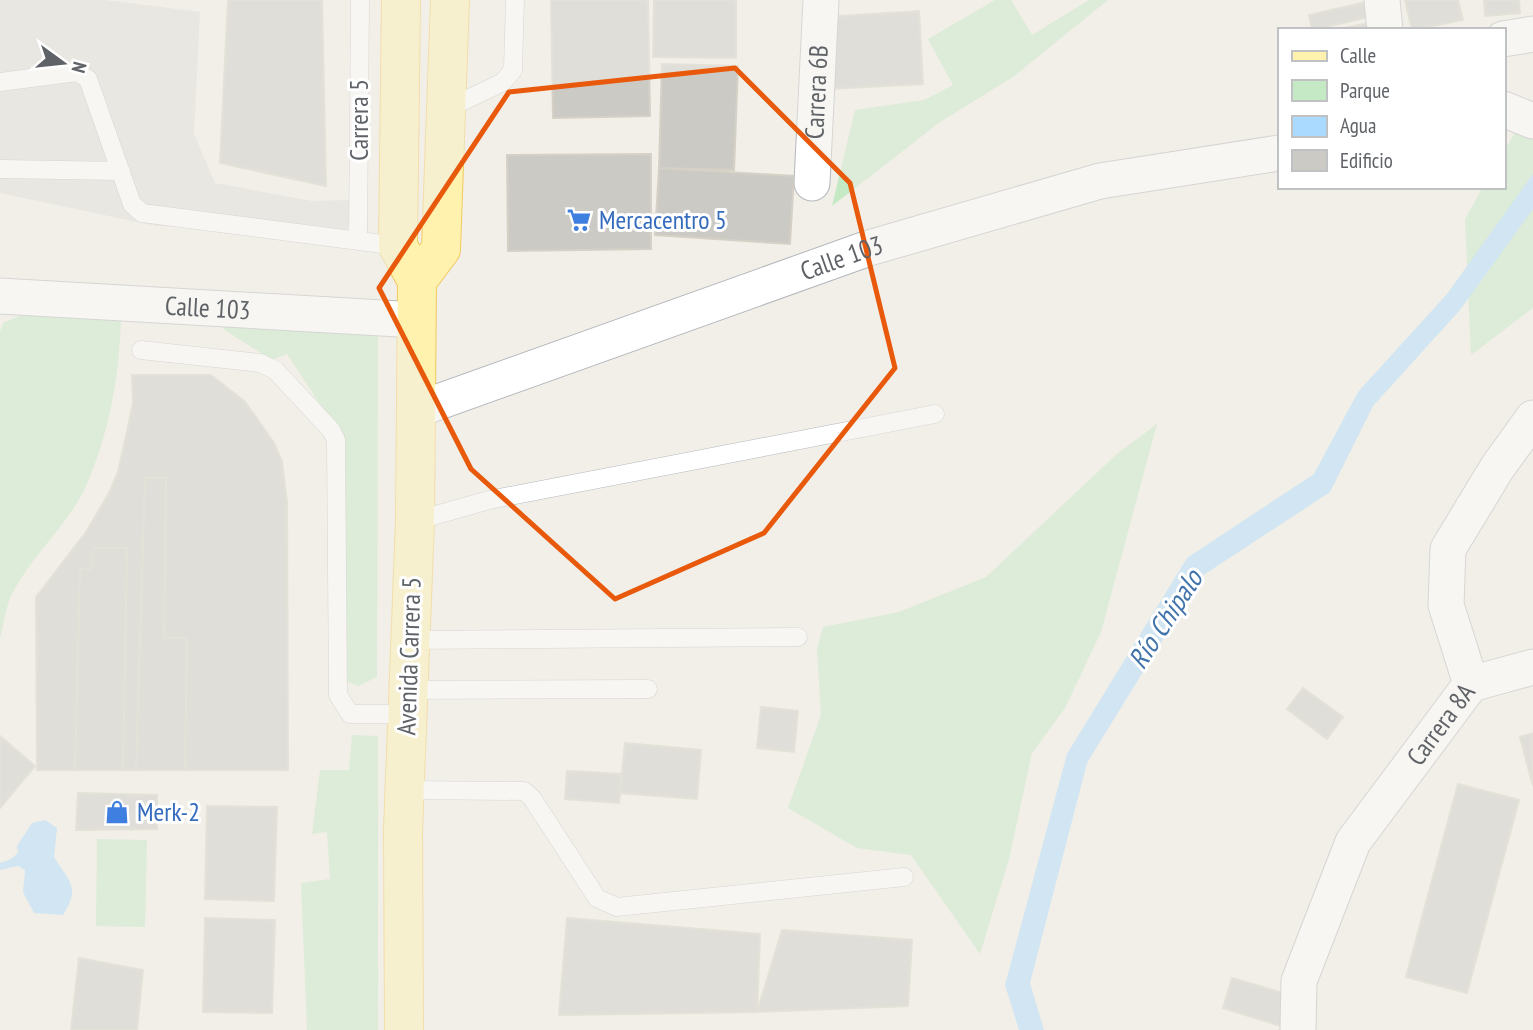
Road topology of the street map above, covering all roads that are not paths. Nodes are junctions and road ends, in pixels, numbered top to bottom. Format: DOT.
graph roads {
  1 [pos="360,0"];
  2 [pos="401,0"];
  3 [pos="450,0"];
  4 [pos="516,0"];
  5 [pos="821,0"];
  6 [pos="1382,0"];
  7 [pos="1385,28"];
  8 [pos="1533,34"];
  9 [pos="1505,39"];
  10 [pos="0,82"];
  11 [pos="447,109"];
  12 [pos="1505,110"];
  13 [pos="1533,121"];
  14 [pos="1278,153"];
  15 [pos="0,169"];
  16 [pos="121,171"];
  17 [pos="812,183"];
  18 [pos="358,241"];
  19 [pos="398,246"];
  20 [pos="417,281"];
  21 [pos="0,296"];
  22 [pos="417,320"];
  23 [pos="141,350"];
  24 [pos="416,410"];
  25 [pos="935,414"];
  26 [pos="1533,418"];
  27 [pos="415,521"];
  28 [pos="797,637"];
  29 [pos="408,640"];
  30 [pos="1533,667"];
  31 [pos="1471,684"];
  32 [pos="648,689"];
  33 [pos="407,702"];
  34 [pos="404,790"];
  35 [pos="904,877"];
  36 [pos="404,1030"];
  37 [pos="1298,1030"];
  1 -- 18 [label="lane, Carrera 5"];
  2 -- 19 [label="main road, Avenida Carrera 5"];
  3 -- 11 [label="main road"];
  4 -- 11 [label="lane"];
  5 -- 17 [label="street, Carrera 6B"];
  6 -- 7 [label="street"];
  8 -- 9 [label="street"];
  10 -- 16 [label="lane"];
  11 -- 20 [label="main road"];
  12 -- 13 [label="street"];
  14 -- 24 [label="street, Calle 103"];
  15 -- 16 [label="lane"];
  16 -- 18 [label="lane"];
  18 -- 19 [label="lane"];
  19 -- 20 [label="main road, Avenida Carrera 5"];
  20 -- 22 [label="main road, Avenida Carrera 5"];
  21 -- 22 [label="street, Calle 103"];
  22 -- 24 [label="main road, Avenida Carrera 5"];
  23 -- 33 [label="lane"];
  24 -- 27 [label="main road, Avenida Carrera 5"];
  25 -- 27 [label="lane"];
  26 -- 31 [label="street, Carrera 8A"];
  27 -- 29 [label="main road, Avenida Carrera 5"];
  28 -- 29 [label="lane"];
  29 -- 33 [label="main road, Avenida Carrera 5"];
  30 -- 31 [label="street"];
  31 -- 37 [label="street, Carrera 8A"];
  32 -- 33 [label="lane"];
  33 -- 34 [label="main road, Avenida Carrera 5"];
  34 -- 35 [label="lane"];
  34 -- 36 [label="main road, Avenida Carrera 5"];
}
